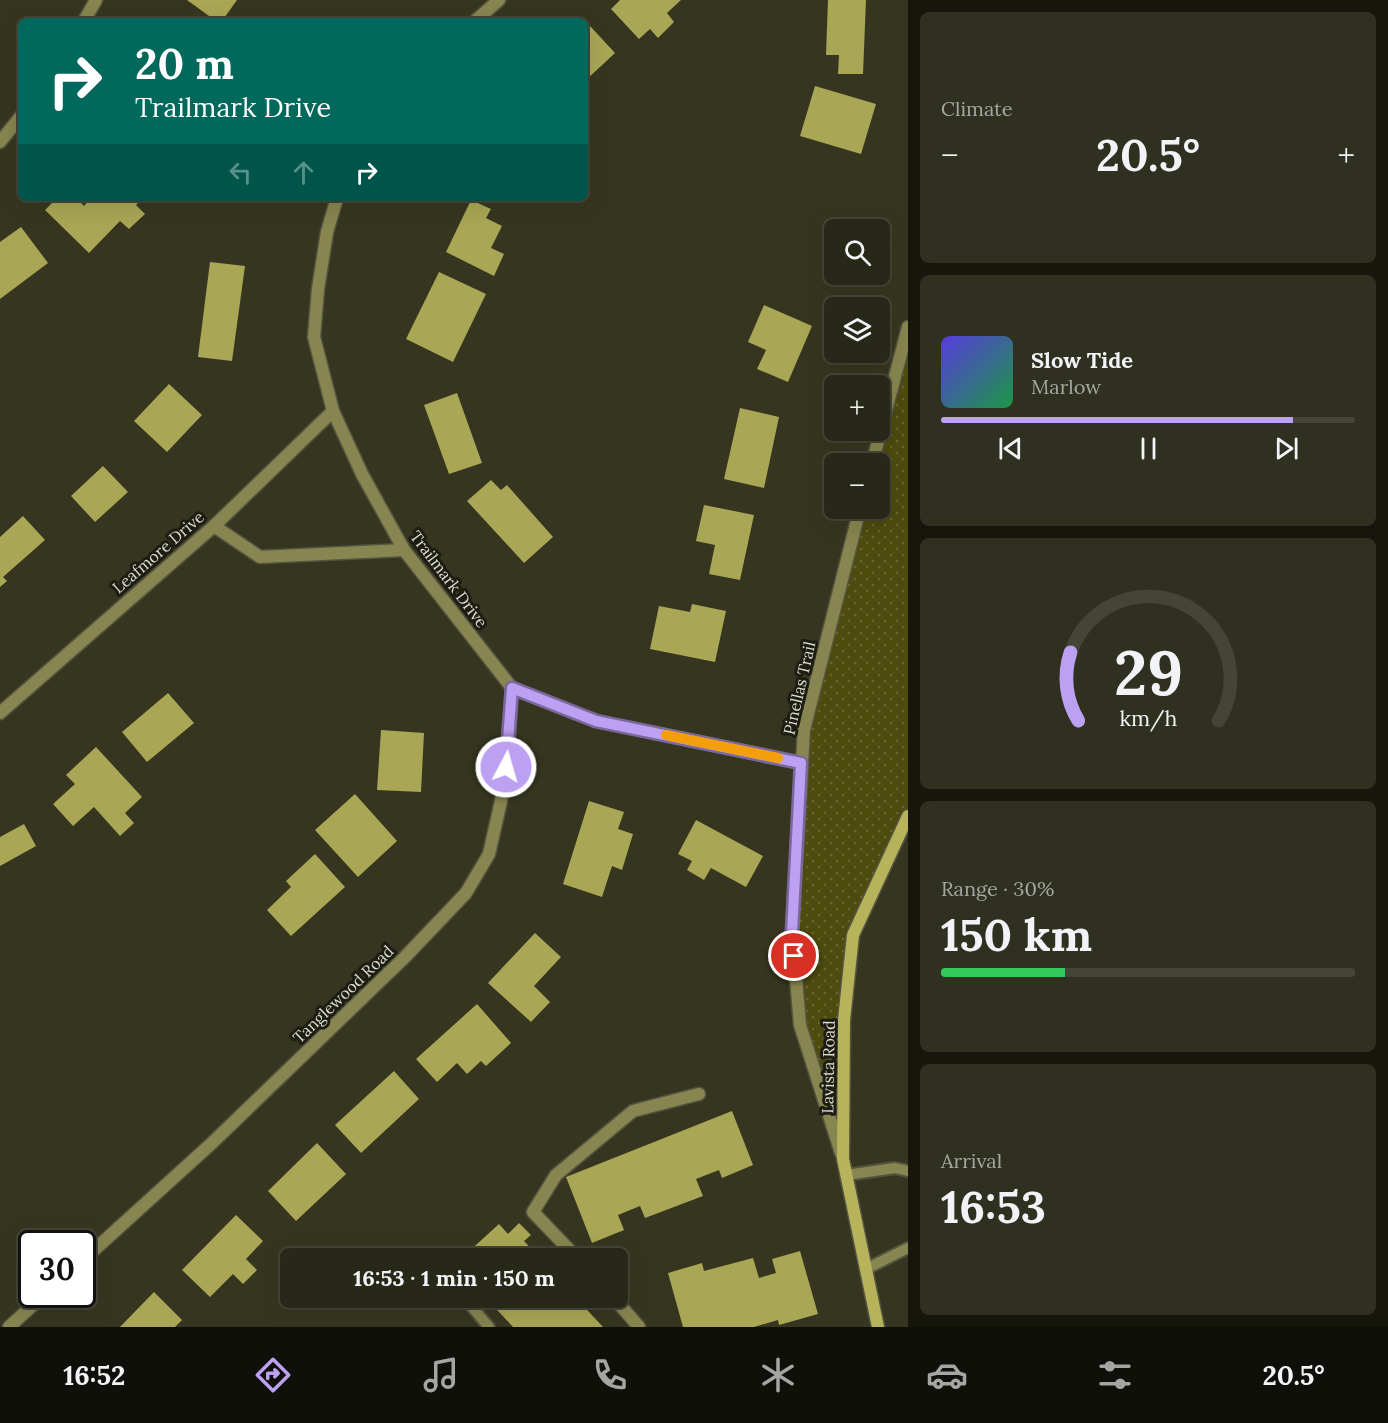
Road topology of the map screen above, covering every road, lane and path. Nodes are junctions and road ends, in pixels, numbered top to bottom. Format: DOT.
graph roads {
  1 [pos="96,0"];
  2 [pos="500,0"];
  3 [pos="86,18"];
  4 [pos="479,18"];
  5 [pos="18,120"];
  6 [pos="0,142"];
  7 [pos="336,201"];
  8 [pos="908,327"];
  9 [pos="333,411"];
  10 [pos="875,453"];
  11 [pos="857,519"];
  12 [pos="214,526"];
  13 [pos="404,550"];
  14 [pos="512,688"];
  15 [pos="0,713"];
  16 [pos="801,763"];
  17 [pos="908,816"];
  18 [pos="699,1094"];
  19 [pos="843,1160"];
  20 [pos="908,1171"];
  21 [pos="846,1175"];
  22 [pos="96,1248"];
  23 [pos="567,1248"];
  24 [pos="908,1248"];
  25 [pos="866,1269"];
  26 [pos="30,1308"];
  27 [pos="473,1308"];
  28 [pos="623,1308"];
  29 [pos="9,1327"];
  30 [pos="489,1327"];
  31 [pos="639,1327"];
  32 [pos="878,1327"];
  1 -- 3 [label="street"];
  2 -- 4 [label="street"];
  5 -- 6 [label="street"];
  7 -- 9 [label="street, Trailmark Drive"];
  8 -- 10 [label="street"];
  9 -- 12 [label="street, Leafmore Drive"];
  9 -- 13 [label="street, Trailmark Drive"];
  11 -- 16 [label="street, Pinellas Trail"];
  12 -- 13 [label="street"];
  12 -- 15 [label="street, Leafmore Drive"];
  13 -- 14 [label="street, Trailmark Drive"];
  14 -- 16 [label="street"];
  14 -- 22 [label="street, Tanglewood Road"];
  16 -- 19 [label="street, Pinellas Trail"];
  17 -- 19 [label="main road, Lavista Road"];
  18 -- 23 [label="street"];
  19 -- 21 [label="main road, Lavista Road"];
  20 -- 21 [label="lane"];
  21 -- 25 [label="main road, Lavista Road"];
  24 -- 25 [label="lane"];
  25 -- 32 [label="main road, Lavista Road"];
  26 -- 29 [label="street"];
  27 -- 30 [label="lane"];
  28 -- 31 [label="street"];
}
